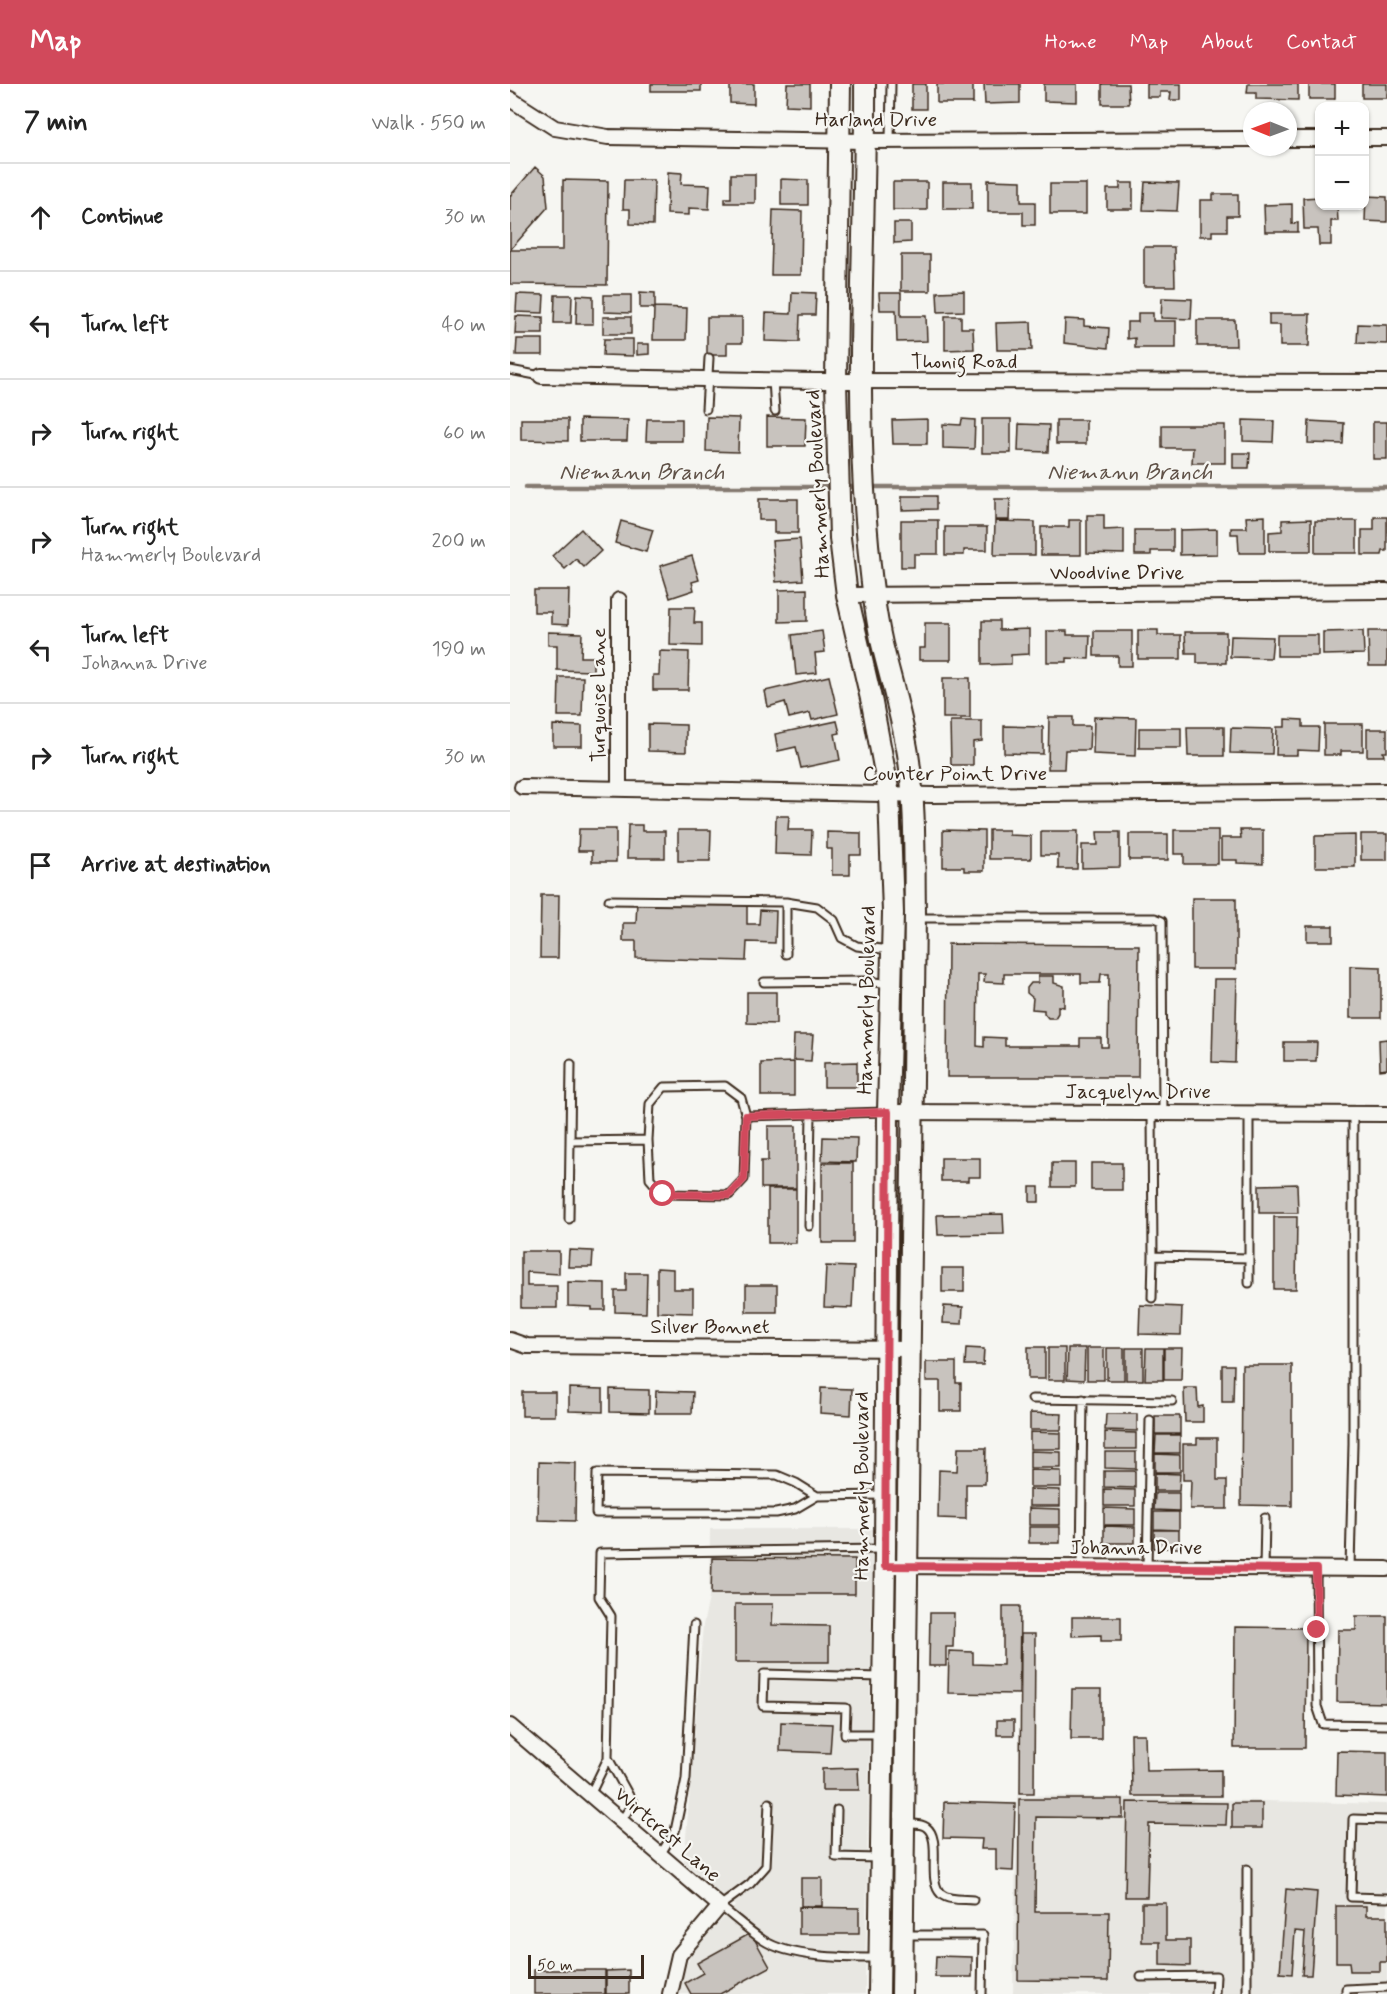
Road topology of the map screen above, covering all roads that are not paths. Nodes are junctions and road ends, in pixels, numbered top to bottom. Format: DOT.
graph roads {
  1 [pos="840,84"];
  2 [pos="865,84"];
  3 [pos="891,84"];
  4 [pos="510,99"];
  5 [pos="1369,138"];
  6 [pos="1387,138"];
  7 [pos="1243,139"];
  8 [pos="1297,139"];
  9 [pos="1315,139"];
  10 [pos="840,140"];
  11 [pos="890,140"];
  12 [pos="865,141"];
  13 [pos="709,358"];
  14 [pos="510,370"];
  15 [pos="541,376"];
  16 [pos="708,379"];
  17 [pos="773,380"];
  18 [pos="837,381"];
  19 [pos="861,381"];
  20 [pos="1387,382"];
  21 [pos="706,409"];
  22 [pos="775,411"];
  23 [pos="1387,591"];
  24 [pos="873,594"];
  25 [pos="847,595"];
  26 [pos="619,600"];
  27 [pos="522,787"];
  28 [pos="619,789"];
  29 [pos="1387,791"];
  30 [pos="889,794"];
  31 [pos="912,794"];
  32 [pos="609,900"];
  33 [pos="786,902"];
  34 [pos="915,918"];
  35 [pos="892,951"];
  36 [pos="786,954"];
  37 [pos="764,982"];
  38 [pos="891,984"];
  39 [pos="572,1064"];
  40 [pos="913,1111"];
  41 [pos="888,1112"];
  42 [pos="1158,1113"];
  43 [pos="1249,1113"];
  44 [pos="811,1114"];
  45 [pos="1353,1114"];
  46 [pos="1387,1114"];
  47 [pos="746,1116"];
  48 [pos="648,1140"];
  49 [pos="570,1141"];
  50 [pos="569,1219"];
  51 [pos="809,1226"];
  52 [pos="1153,1256"];
  53 [pos="1249,1258"];
  54 [pos="1249,1283"];
  55 [pos="1152,1298"];
  56 [pos="510,1340"];
  57 [pos="886,1348"];
  58 [pos="911,1349"];
  59 [pos="1032,1398"];
  60 [pos="1083,1399"];
  61 [pos="1172,1401"];
  62 [pos="1150,1420"];
  63 [pos="885,1495"];
  64 [pos="817,1496"];
  65 [pos="1265,1518"];
  66 [pos="885,1558"];
  67 [pos="908,1567"];
  68 [pos="1081,1568"];
  69 [pos="1147,1568"];
  70 [pos="1350,1568"];
  71 [pos="1264,1569"];
  72 [pos="1316,1569"];
  73 [pos="1387,1569"];
  74 [pos="694,1625"];
  75 [pos="883,1677"];
  76 [pos="1387,1725"];
  77 [pos="510,1726"];
  78 [pos="883,1734"];
  79 [pos="608,1758"];
  80 [pos="882,1784"];
  81 [pos="905,1784"];
  82 [pos="591,1795"];
  83 [pos="769,1803"];
  84 [pos="837,1810"];
  85 [pos="1387,1820"];
  86 [pos="621,1821"];
  87 [pos="904,1824"];
  88 [pos="660,1855"];
  89 [pos="881,1858"];
  90 [pos="1247,1869"];
  91 [pos="1387,1898"];
  92 [pos="973,1900"];
  93 [pos="720,1906"];
  94 [pos="903,1935"];
  95 [pos="879,1958"];
  96 [pos="1141,1977"];
  97 [pos="1387,1987"];
  98 [pos="670,1994"];
  99 [pos="879,1994"];
  100 [pos="902,1994"];
  101 [pos="982,1994"];
  102 [pos="1215,1994"];
  103 [pos="1247,1994"];
  104 [pos="1346,1994"];
  1 -- 10 [label="main road, Hammerly Boulevard"];
  2 -- 12 [label="main road"];
  3 -- 11 [label="lane"];
  4 -- 10 [label="street, Harland Drive"];
  5 -- 6 [label="street"];
  7 -- 11 [label="street, Harland Drive"];
  8 -- 9 [label="street"];
  10 -- 12 [label="street, Harland Drive"];
  10 -- 18 [label="main road, Hammerly Boulevard"];
  11 -- 12 [label="street, Harland Drive"];
  12 -- 19 [label="main road"];
  13 -- 16 [label="lane"];
  14 -- 15 [label="lane"];
  15 -- 16 [label="street, Thonig Road"];
  16 -- 17 [label="street, Thonig Road"];
  16 -- 21 [label="lane"];
  17 -- 18 [label="street, Thonig Road"];
  17 -- 22 [label="lane"];
  18 -- 19 [label="street, Thonig Road"];
  18 -- 25 [label="main road, Hammerly Boulevard"];
  19 -- 20 [label="street, Thonig Road"];
  19 -- 24 [label="main road"];
  23 -- 24 [label="street, Woodvine Drive"];
  24 -- 25 [label="street, Woodvine Drive"];
  24 -- 31 [label="main road"];
  25 -- 30 [label="main road, Hammerly Boulevard"];
  26 -- 28 [label="street, Turquoise Lane"];
  27 -- 28 [label="street, Counter Point Drive"];
  28 -- 30 [label="street, Counter Point Drive"];
  29 -- 31 [label="street, Counter Point Drive"];
  30 -- 31 [label="street, Counter Point Drive"];
  30 -- 35 [label="main road, Hammerly Boulevard"];
  31 -- 34 [label="main road"];
  32 -- 33 [label="lane"];
  33 -- 35 [label="lane"];
  33 -- 36 [label="lane"];
  34 -- 40 [label="main road"];
  34 -- 42 [label="lane"];
  35 -- 38 [label="main road, Hammerly Boulevard"];
  37 -- 38 [label="lane"];
  38 -- 41 [label="main road, Hammerly Boulevard"];
  39 -- 49 [label="lane"];
  40 -- 41 [label="street, Jacquelyn Drive"];
  40 -- 42 [label="street, Jacquelyn Drive"];
  40 -- 58 [label="main road"];
  41 -- 44 [label="lane"];
  41 -- 57 [label="main road, Hammerly Boulevard"];
  42 -- 43 [label="street, Jacquelyn Drive"];
  42 -- 52 [label="lane"];
  43 -- 45 [label="street, Jacquelyn Drive"];
  43 -- 53 [label="lane"];
  44 -- 47 [label="lane"];
  44 -- 51 [label="lane"];
  45 -- 46 [label="street, Jacquelyn Drive"];
  45 -- 70 [label="lane"];
  47 -- 48 [label="lane"];
  47 -- 48 [label="lane"];
  48 -- 49 [label="lane"];
  49 -- 50 [label="lane"];
  52 -- 53 [label="lane"];
  52 -- 55 [label="lane"];
  53 -- 54 [label="lane"];
  56 -- 57 [label="street, Silver Bonnet"];
  57 -- 58 [label="street, Silver Bonnet"];
  57 -- 63 [label="main road, Hammerly Boulevard"];
  58 -- 67 [label="main road"];
  59 -- 60 [label="lane"];
  60 -- 61 [label="lane"];
  60 -- 68 [label="lane"];
  62 -- 69 [label="lane"];
  63 -- 64 [label="lane"];
  63 -- 66 [label="main road, Hammerly Boulevard"];
  64 -- 64 [label="lane"];
  65 -- 71 [label="lane"];
  66 -- 67 [label="street, Johanna Drive"];
  66 -- 75 [label="main road, Hammerly Boulevard"];
  66 -- 79 [label="lane"];
  67 -- 68 [label="street, Johanna Drive"];
  67 -- 81 [label="main road"];
  68 -- 69 [label="street, Johanna Drive"];
  69 -- 71 [label="street, Johanna Drive"];
  70 -- 72 [label="street, Johanna Drive"];
  70 -- 73 [label="street, Johanna Drive"];
  71 -- 72 [label="street, Johanna Drive"];
  72 -- 76 [label="lane"];
  74 -- 88 [label="lane"];
  75 -- 78 [label="main road, Hammerly Boulevard"];
  75 -- 78 [label="lane"];
  77 -- 82 [label="street, Wirtcrest Lane"];
  78 -- 80 [label="main road, Hammerly Boulevard"];
  79 -- 82 [label="lane"];
  79 -- 86 [label="lane"];
  80 -- 81 [label="main road"];
  80 -- 89 [label="main road, Hammerly Boulevard"];
  81 -- 87 [label="main road"];
  82 -- 86 [label="street, Wirtcrest Lane"];
  83 -- 93 [label="lane"];
  84 -- 89 [label="lane"];
  85 -- 91 [label="lane"];
  86 -- 88 [label="street, Wirtcrest Lane"];
  87 -- 92 [label="lane"];
  87 -- 94 [label="main road"];
  88 -- 93 [label="street, Wirtcrest Lane"];
  89 -- 95 [label="main road, Hammerly Boulevard"];
  90 -- 103 [label="lane"];
  93 -- 95 [label="lane"];
  93 -- 98 [label="street, Wirtcrest Lane"];
  94 -- 100 [label="main road"];
  94 -- 101 [label="lane"];
  95 -- 99 [label="main road, Hammerly Boulevard"];
  96 -- 102 [label="lane"];
  97 -- 104 [label="lane"];
}
